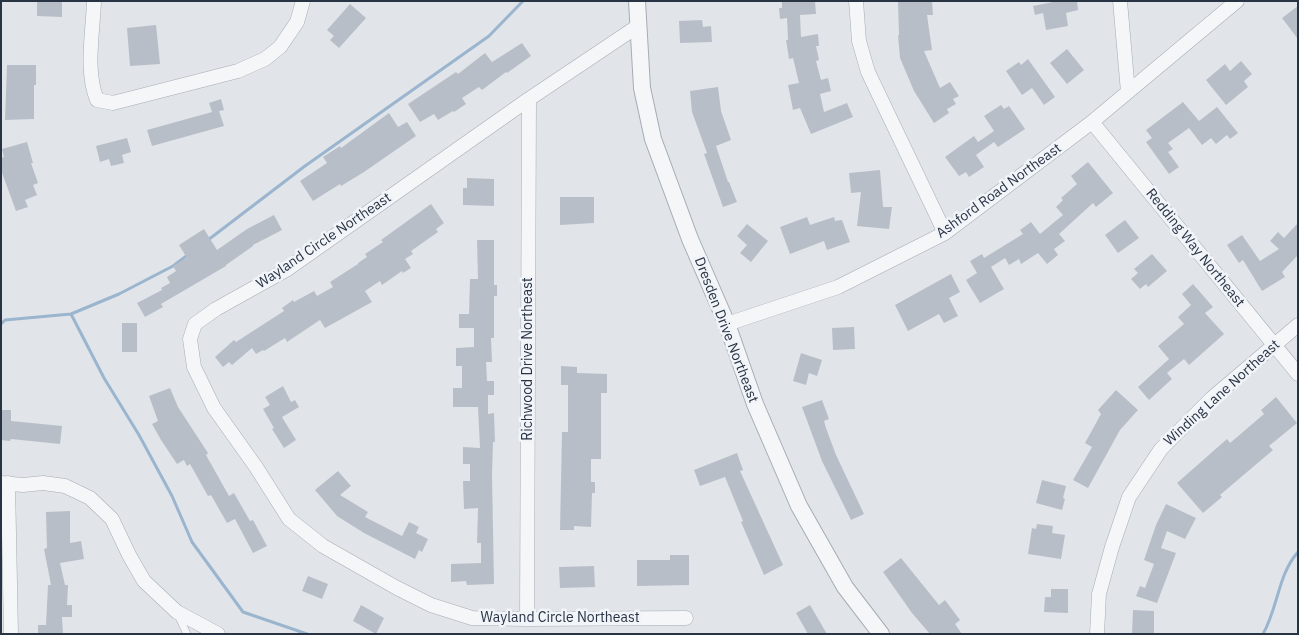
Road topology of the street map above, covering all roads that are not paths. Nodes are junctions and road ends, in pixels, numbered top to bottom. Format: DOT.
graph roads {
  1 [pos="94,1"];
  2 [pos="303,1"];
  3 [pos="637,1"];
  4 [pos="856,1"];
  5 [pos="1120,1"];
  6 [pos="1238,1"];
  7 [pos="638,26"];
  8 [pos="1128,92"];
  9 [pos="528,99"];
  10 [pos="1092,122"];
  11 [pos="945,233"];
  12 [pos="727,324"];
  13 [pos="1298,325"];
  14 [pos="1274,344"];
  15 [pos="1298,374"];
  16 [pos="5,483"];
  17 [pos="177,612"];
  18 [pos="686,618"];
  19 [pos="527,619"];
  20 [pos="10,634"];
  21 [pos="187,634"];
  22 [pos="218,634"];
  23 [pos="881,634"];
  24 [pos="1097,634"];
  1 -- 2 [label="street"];
  3 -- 7 [label="street, Dresden Drive Northeast"];
  4 -- 11 [label="street"];
  5 -- 8 [label="street"];
  6 -- 8 [label="street, Ashford Road Northeast"];
  7 -- 9 [label="street, Wayland Circle Northeast"];
  7 -- 12 [label="street, Dresden Drive Northeast"];
  8 -- 10 [label="street, Ashford Road Northeast"];
  9 -- 19 [label="street, Richwood Drive Northeast"];
  9 -- 19 [label="street, Wayland Circle Northeast"];
  10 -- 11 [label="street, Ashford Road Northeast"];
  10 -- 14 [label="street, Redding Way Northeast"];
  11 -- 12 [label="street, Ashford Road Northeast"];
  12 -- 23 [label="street, Dresden Drive Northeast"];
  13 -- 14 [label="street, Winding Lane Northeast"];
  14 -- 15 [label="street, Redding Way Northeast"];
  14 -- 24 [label="street, Winding Lane Northeast"];
  16 -- 17 [label="street"];
  16 -- 20 [label="street"];
  17 -- 21 [label="lane"];
  17 -- 22 [label="street"];
  18 -- 19 [label="street, Wayland Circle Northeast"];
}
